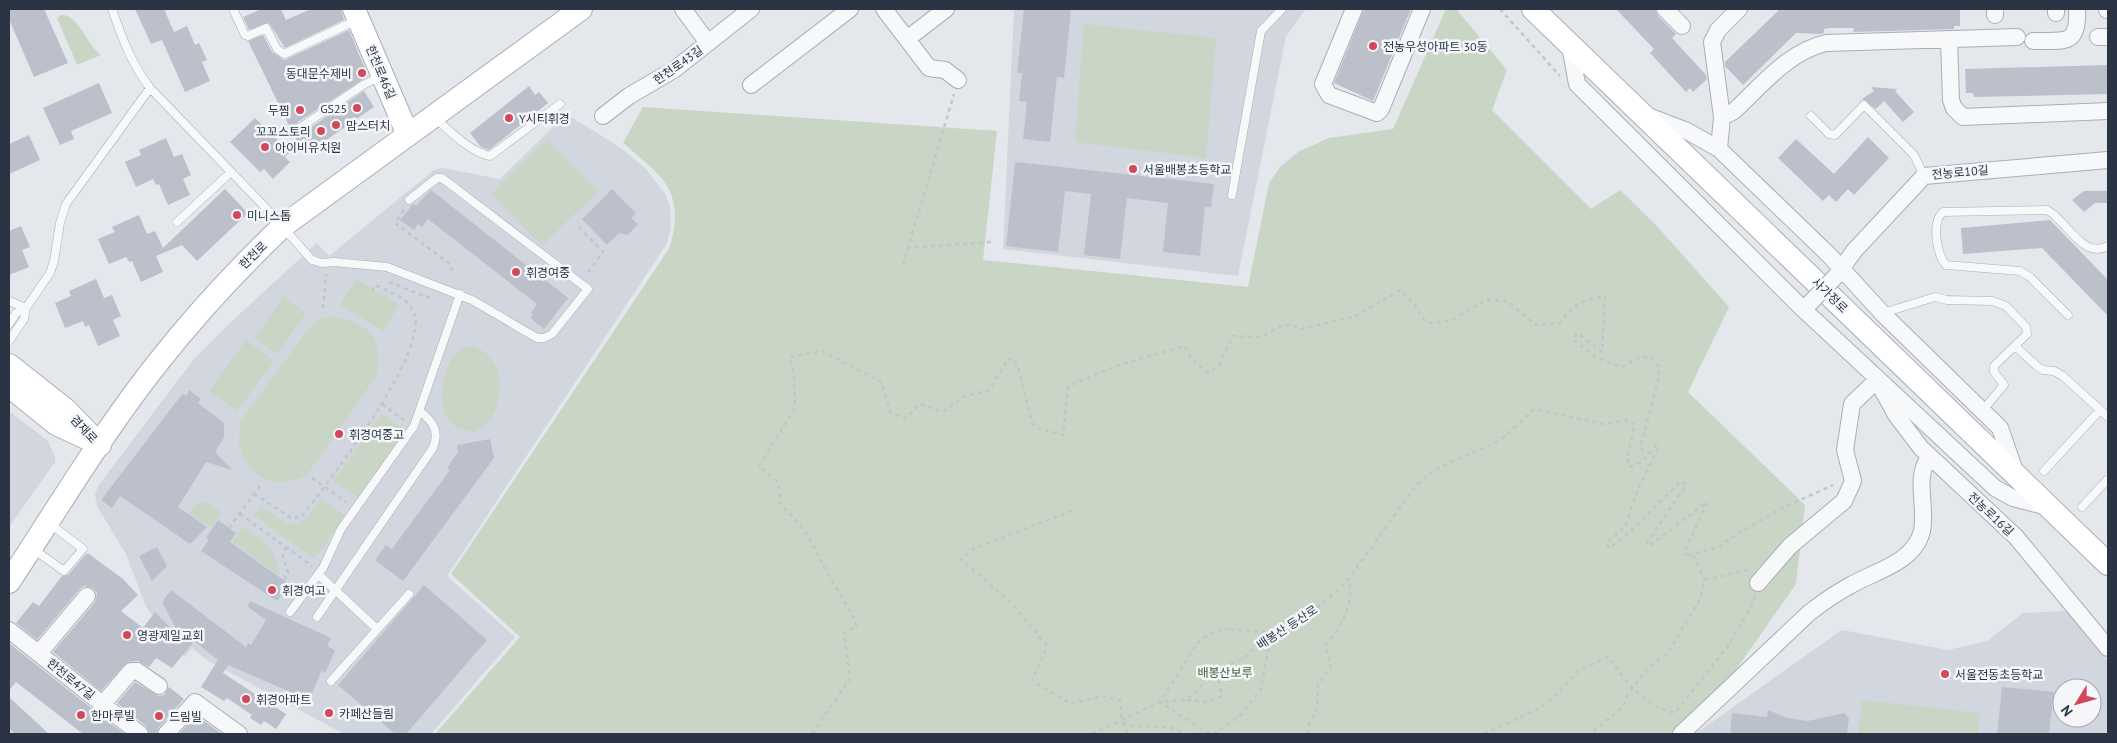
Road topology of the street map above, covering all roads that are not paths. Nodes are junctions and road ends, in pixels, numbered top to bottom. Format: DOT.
graph roads {
  1 [pos="112,9"];
  2 [pos="233,9"];
  3 [pos="581,9"];
  4 [pos="684,9"];
  5 [pos="751,9"];
  6 [pos="850,9"];
  7 [pos="884,9"];
  8 [pos="946,9"];
  9 [pos="1282,9"];
  10 [pos="1354,9"];
  11 [pos="1422,9"];
  12 [pos="1533,9"];
  13 [pos="1665,9"];
  14 [pos="1739,9"];
  15 [pos="2077,9"];
  16 [pos="356,14"];
  17 [pos="1682,26"];
  18 [pos="2017,36"];
  19 [pos="907,38"];
  20 [pos="1948,38"];
  21 [pos="2033,41"];
  22 [pos="708,43"];
  23 [pos="1570,46"];
  24 [pos="382,76"];
  25 [pos="958,80"];
  26 [pos="751,85"];
  27 [pos="150,88"];
  28 [pos="560,104"];
  29 [pos="2108,110"];
  30 [pos="1640,113"];
  31 [pos="603,116"];
  32 [pos="1811,116"];
  33 [pos="434,117"];
  34 [pos="1722,117"];
  35 [pos="301,128"];
  36 [pos="408,135"];
  37 [pos="1719,149"];
  38 [pos="2108,160"];
  39 [pos="231,172"];
  40 [pos="1924,176"];
  41 [pos="1232,195"];
  42 [pos="408,203"];
  43 [pos="177,222"];
  44 [pos="283,226"];
  45 [pos="2108,246"];
  46 [pos="1839,273"];
  47 [pos="460,294"];
  48 [pos="9,301"];
  49 [pos="1807,307"];
  50 [pos="26,308"];
  51 [pos="1883,314"];
  52 [pos="2068,315"];
  53 [pos="9,324"];
  54 [pos="9,341"];
  55 [pos="2015,346"];
  56 [pos="9,366"];
  57 [pos="1877,380"];
  58 [pos="9,386"];
  59 [pos="2100,410"];
  60 [pos="420,411"];
  61 [pos="1982,411"];
  62 [pos="2108,417"];
  63 [pos="100,445"];
  64 [pos="1929,456"];
  65 [pos="2044,471"];
  66 [pos="2018,478"];
  67 [pos="2108,479"];
  68 [pos="2048,507"];
  69 [pos="2082,507"];
  70 [pos="49,523"];
  71 [pos="32,548"];
  72 [pos="2108,564"];
  73 [pos="319,573"];
  74 [pos="9,582"];
  75 [pos="1758,583"];
  76 [pos="336,590"];
  77 [pos="409,594"];
  78 [pos="87,596"];
  79 [pos="290,612"];
  80 [pos="317,617"];
  81 [pos="377,629"];
  82 [pos="9,630"];
  83 [pos="2108,648"];
  84 [pos="39,653"];
  85 [pos="331,681"];
  86 [pos="159,686"];
  87 [pos="103,704"];
  88 [pos="140,734"];
  89 [pos="166,734"];
  90 [pos="239,734"];
  91 [pos="1681,734"];
  1 -- 27 [label="lane"];
  2 -- 16 [label="lane"];
  3 -- 33 [label="main road, 한천로"];
  4 -- 22 [label="street"];
  5 -- 22 [label="street, 한천로43길"];
  6 -- 26 [label="street"];
  7 -- 19 [label="street"];
  8 -- 19 [label="street"];
  9 -- 41 [label="lane"];
  10 -- 11 [label="street"];
  12 -- 23 [label="main road, 사가정로"];
  13 -- 17 [label="street"];
  14 -- 34 [label="street"];
  15 -- 21 [label="street"];
  16 -- 24 [label="main road, 한천로46길"];
  18 -- 20 [label="street"];
  19 -- 25 [label="street"];
  20 -- 29 [label="street"];
  20 -- 34 [label="street"];
  22 -- 31 [label="street, 한천로43길"];
  23 -- 30 [label="main road, 사가정로"];
  23 -- 49 [label="street"];
  24 -- 35 [label="lane"];
  24 -- 36 [label="main road, 한천로46길"];
  27 -- 39 [label="lane"];
  27 -- 50 [label="lane"];
  28 -- 33 [label="lane"];
  30 -- 37 [label="street, 사가정로"];
  30 -- 66 [label="main road, 사가정로"];
  32 -- 40 [label="lane"];
  33 -- 36 [label="main road, 한천로"];
  34 -- 37 [label="street"];
  36 -- 44 [label="main road, 한천로"];
  37 -- 46 [label="street, 사가정로"];
  38 -- 40 [label="street, 전농로10길"];
  39 -- 43 [label="lane"];
  39 -- 44 [label="lane"];
  40 -- 46 [label="street, 전농로10길"];
  42 -- 47 [label="lane"];
  44 -- 47 [label="lane"];
  44 -- 63 [label="main road, 한천로"];
  45 -- 52 [label="lane"];
  46 -- 49 [label="street, 전농로10길, bridge"];
  46 -- 51 [label="street, 사가정로"];
  47 -- 60 [label="lane"];
  48 -- 50 [label="lane"];
  49 -- 57 [label="street"];
  50 -- 53 [label="lane"];
  50 -- 54 [label="lane"];
  51 -- 55 [label="lane"];
  51 -- 61 [label="street, 사가정로"];
  55 -- 59 [label="lane"];
  55 -- 61 [label="lane"];
  56 -- 63 [label="main road, 겸재로"];
  57 -- 64 [label="street, 전농로16길"];
  57 -- 68 [label="street"];
  57 -- 75 [label="street"];
  58 -- 63 [label="main road, 겸재로"];
  59 -- 62 [label="lane"];
  59 -- 65 [label="lane"];
  60 -- 73 [label="lane"];
  60 -- 76 [label="lane"];
  61 -- 66 [label="street, 사가정로"];
  63 -- 70 [label="main road, 한천로"];
  64 -- 83 [label="street, 전농로16길"];
  64 -- 91 [label="street"];
  66 -- 68 [label="main road, 사가정로"];
  67 -- 69 [label="lane"];
  68 -- 72 [label="main road, 사가정로"];
  70 -- 71 [label="main road, 한천로"];
  70 -- 71 [label="lane"];
  71 -- 74 [label="main road, 한천로"];
  73 -- 76 [label="lane"];
  73 -- 79 [label="lane"];
  76 -- 80 [label="lane"];
  76 -- 81 [label="lane"];
  77 -- 81 [label="lane"];
  78 -- 84 [label="street, 한천로47길"];
  81 -- 85 [label="lane"];
  82 -- 84 [label="street, 한천로47길"];
  84 -- 87 [label="street, 한천로47길"];
  86 -- 87 [label="street, 한천로47길"];
  87 -- 88 [label="street, 한천로47길"];
  89 -- 90 [label="street"];
}
